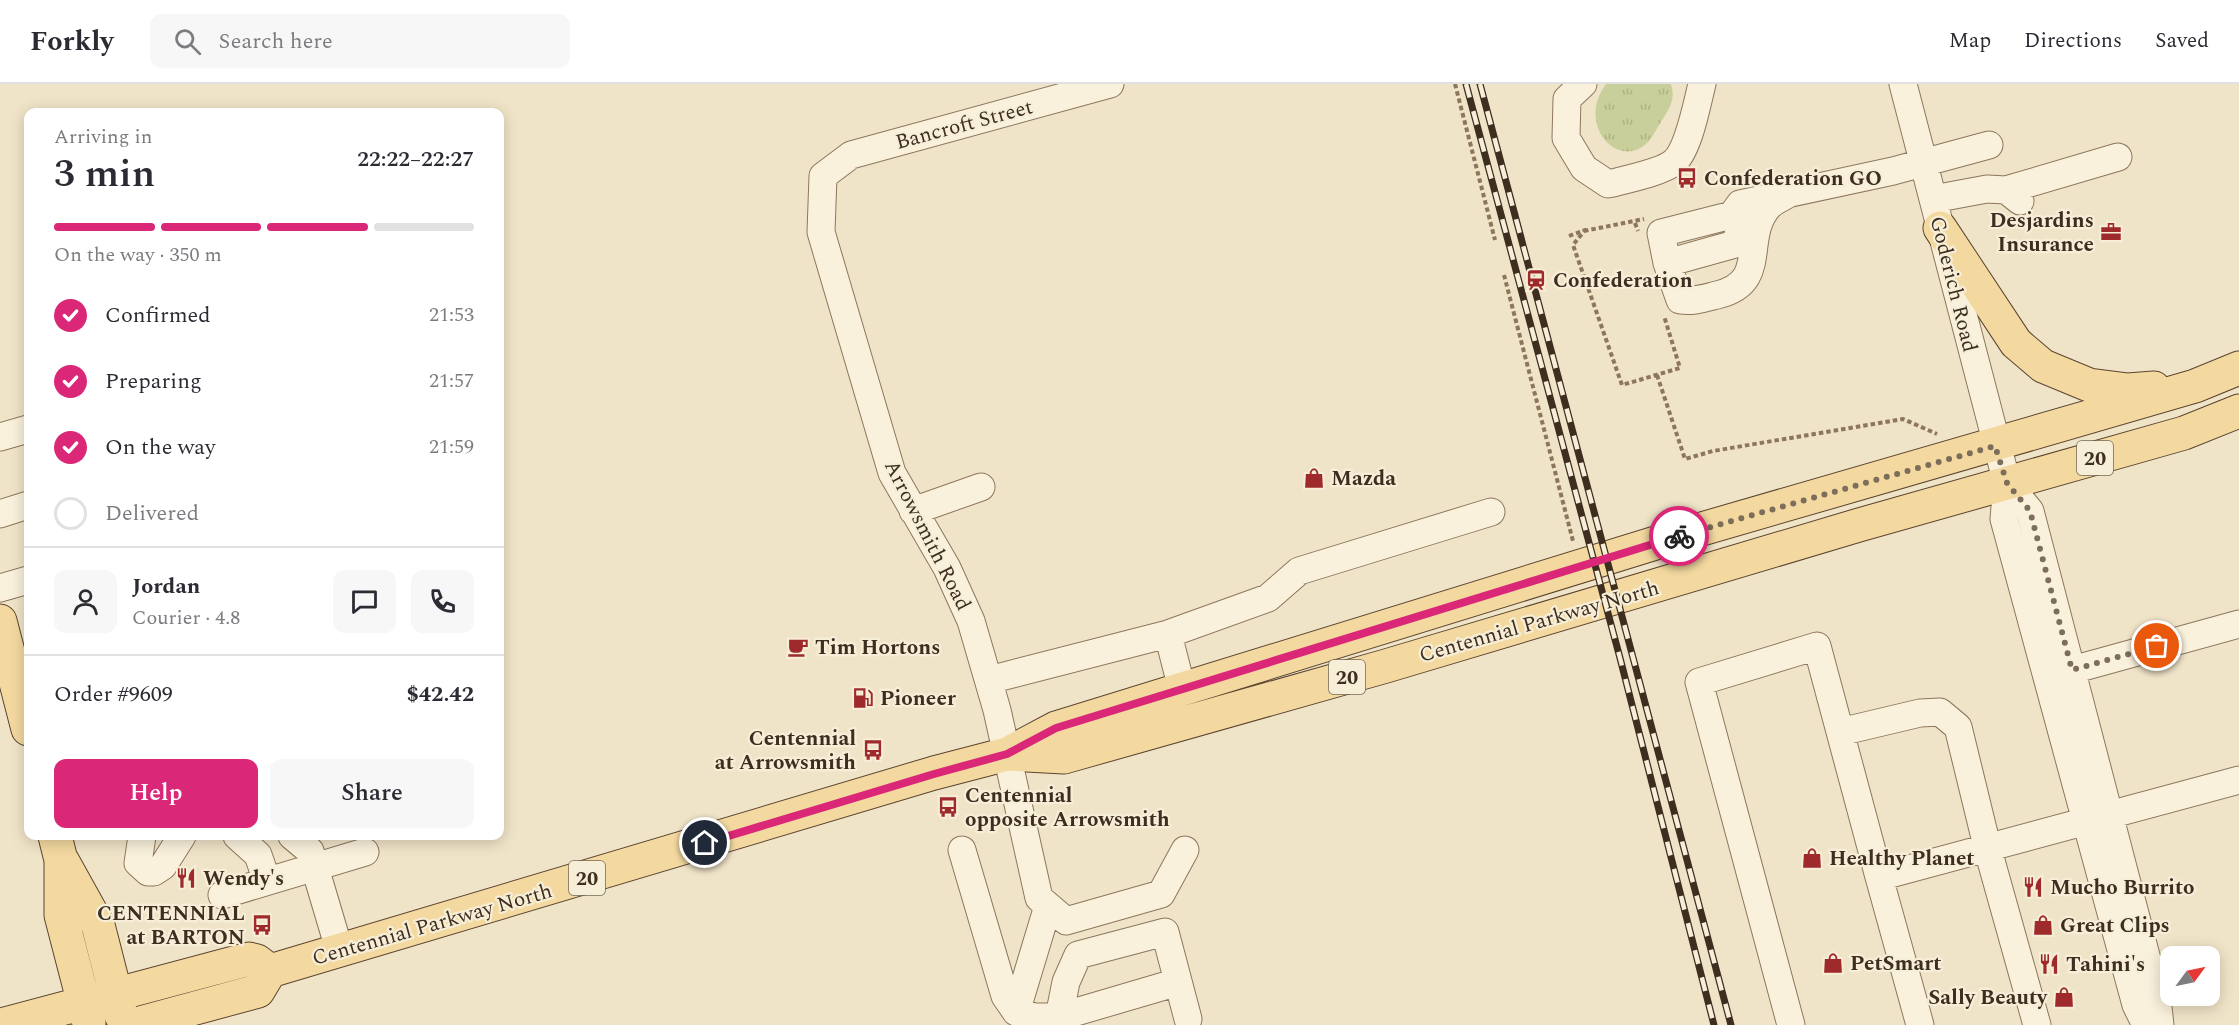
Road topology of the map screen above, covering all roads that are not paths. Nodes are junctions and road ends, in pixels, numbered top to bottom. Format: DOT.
graph roads {
  1 [pos="1110,84"];
  2 [pos="1584,84"];
  3 [pos="1702,84"];
  4 [pos="1903,84"];
  5 [pos="1989,145"];
  6 [pos="2118,157"];
  7 [pos="1925,162"];
  8 [pos="823,176"];
  9 [pos="1793,191"];
  10 [pos="1936,214"];
  11 [pos="2239,368"];
  12 [pos="2195,386"];
  13 [pos="2239,411"];
  14 [pos="24,430"];
  15 [pos="0,437"];
  16 [pos="1995,446"];
  17 [pos="2007,483"];
  18 [pos="981,488"];
  19 [pos="24,507"];
  20 [pos="913,511"];
  21 [pos="1491,512"];
  22 [pos="0,514"];
  23 [pos="24,581"];
  24 [pos="0,588"];
  25 [pos="0,621"];
  26 [pos="2239,624"];
  27 [pos="1168,634"];
  28 [pos="2072,670"];
  29 [pos="989,680"];
  30 [pos="1182,689"];
  31 [pos="24,707"];
  32 [pos="1840,732"];
  33 [pos="1007,754"];
  34 [pos="2239,780"];
  35 [pos="2098,820"];
  36 [pos="141,840"];
  37 [pos="180,840"];
  38 [pos="241,840"];
  39 [pos="296,840"];
  40 [pos="58,848"];
  41 [pos="1185,849"];
  42 [pos="962,850"];
  43 [pos="1988,850"];
  44 [pos="365,852"];
  45 [pos="315,867"];
  46 [pos="1879,877"];
  47 [pos="267,881"];
  48 [pos="222,895"];
  49 [pos="1048,906"];
  50 [pos="340,952"];
  51 [pos="270,971"];
  52 [pos="1178,982"];
  53 [pos="120,1010"];
  54 [pos="1016,1012"];
  55 [pos="86,1014"];
  56 [pos="1059,1017"];
  57 [pos="1188,1019"];
  58 [pos="1,1025"];
  59 [pos="133,1025"];
  60 [pos="1791,1025"];
  61 [pos="1920,1025"];
  62 [pos="2037,1025"];
  63 [pos="2146,1025"];
  64 [pos="2160,1025"];
  1 -- 8 [label="street, Bancroft Street"];
  2 -- 3 [label="street"];
  4 -- 7 [label="street, Goderich Road"];
  5 -- 7 [label="street"];
  6 -- 10 [label="street"];
  7 -- 9 [label="street"];
  7 -- 10 [label="street, Goderich Road"];
  8 -- 20 [label="street, Arrowsmith Road"];
  9 -- 9 [label="street"];
  10 -- 12 [label="main road"];
  10 -- 16 [label="street, Goderich Road"];
  11 -- 12 [label="main road, Centennial Parkway North"];
  12 -- 16 [label="main road, Centennial Parkway North"];
  13 -- 17 [label="main road, Centennial Parkway North / 20"];
  14 -- 15 [label="street"];
  16 -- 17 [label="street, Goderich Road"];
  16 -- 30 [label="main road, Centennial Parkway North / 20"];
  17 -- 28 [label="street"];
  17 -- 33 [label="main road, Centennial Parkway North / 20"];
  17 -- 35 [label="street"];
  18 -- 20 [label="street"];
  19 -- 22 [label="street"];
  20 -- 29 [label="street, Arrowsmith Road"];
  21 -- 27 [label="street"];
  23 -- 24 [label="street"];
  25 -- 31 [label="main road"];
  26 -- 28 [label="street"];
  27 -- 29 [label="street"];
  27 -- 30 [label="street"];
  28 -- 35 [label="street"];
  29 -- 33 [label="street, Arrowsmith Road"];
  30 -- 33 [label="main road, Centennial Parkway North / 20"];
  32 -- 43 [label="street"];
  32 -- 46 [label="street"];
  32 -- 60 [label="street"];
  33 -- 49 [label="street, Arrowsmith Road"];
  33 -- 50 [label="main road, Centennial Parkway North / 20"];
  34 -- 35 [label="street"];
  35 -- 43 [label="street"];
  35 -- 63 [label="street"];
  35 -- 64 [label="street"];
  36 -- 37 [label="street"];
  38 -- 47 [label="street"];
  39 -- 45 [label="street"];
  40 -- 53 [label="main road"];
  40 -- 55 [label="main road"];
  41 -- 49 [label="street"];
  42 -- 54 [label="street"];
  43 -- 46 [label="street"];
  43 -- 62 [label="street"];
  44 -- 45 [label="street"];
  45 -- 47 [label="street"];
  45 -- 50 [label="street"];
  46 -- 61 [label="street"];
  47 -- 48 [label="street"];
  49 -- 54 [label="street"];
  50 -- 51 [label="main road, Centennial Parkway North / 20"];
  51 -- 53 [label="main road"];
  51 -- 59 [label="main road"];
  52 -- 56 [label="street"];
  52 -- 56 [label="street"];
  52 -- 57 [label="street"];
  53 -- 55 [label="main road"];
  54 -- 56 [label="street"];
  55 -- 58 [label="main road"];
}
